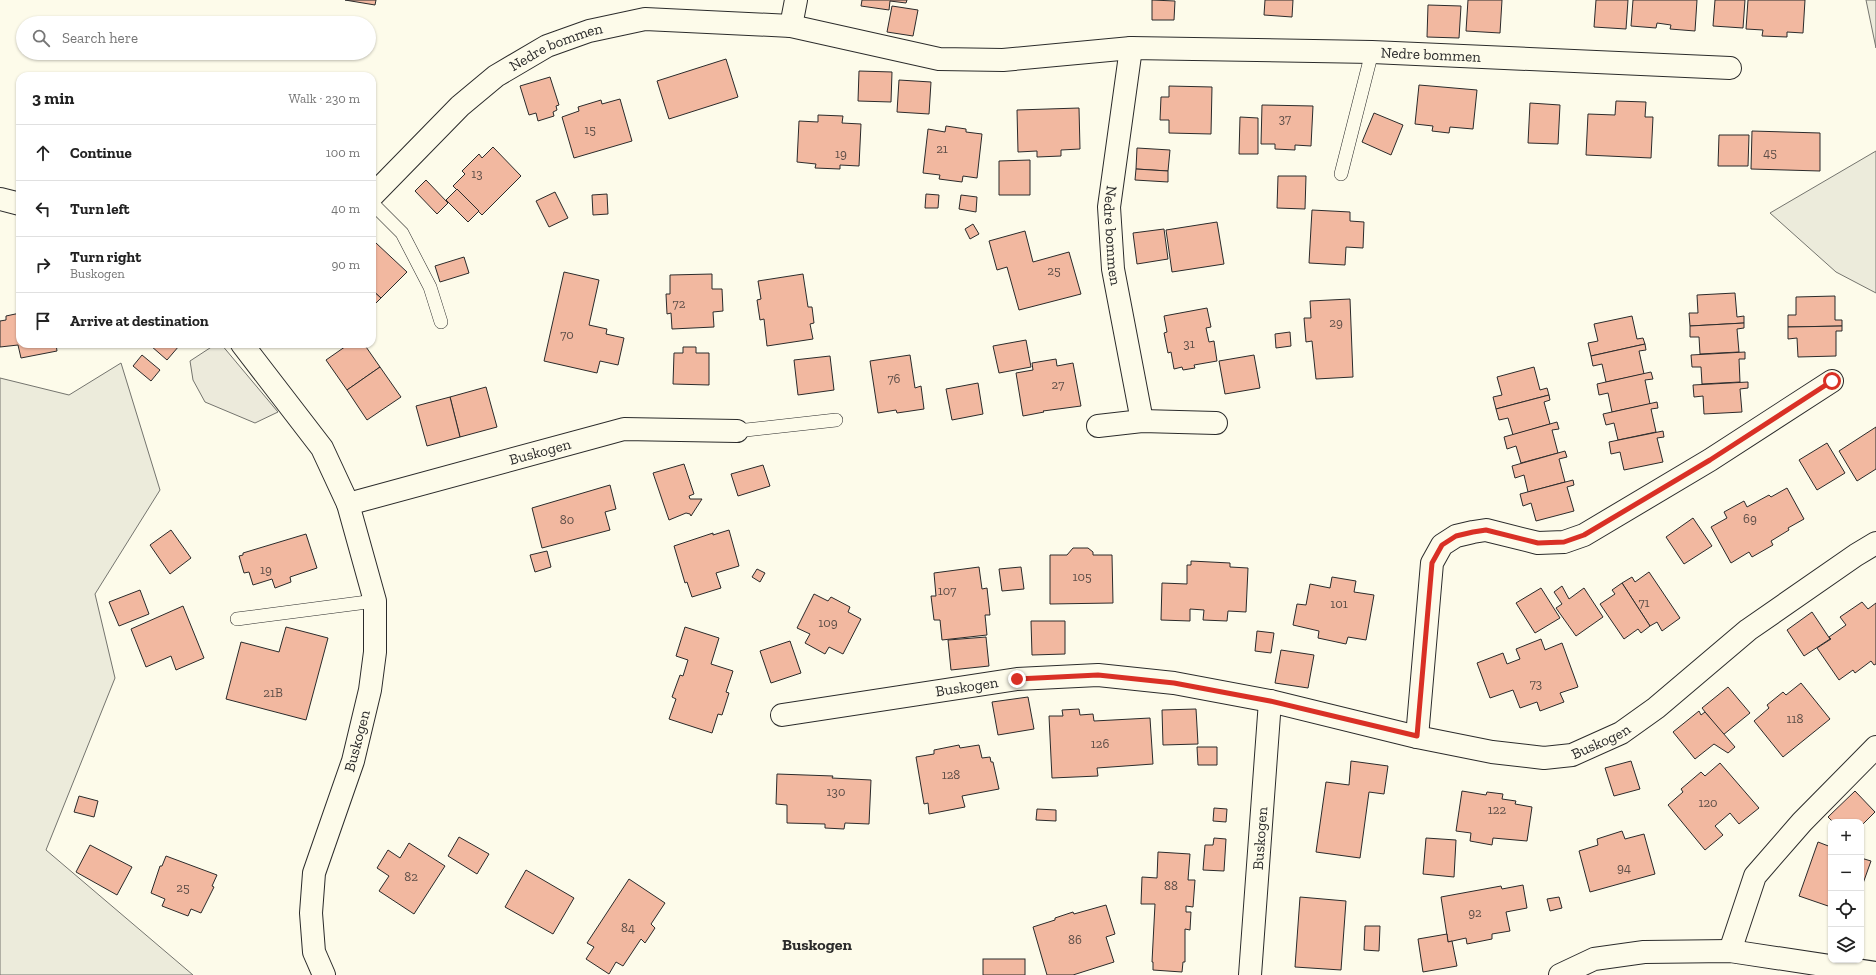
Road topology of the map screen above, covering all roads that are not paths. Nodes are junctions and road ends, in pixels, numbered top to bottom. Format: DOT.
graph roads {
  1 [pos="796,0"];
  2 [pos="791,26"];
  3 [pos="1131,48"];
  4 [pos="1372,52"];
  5 [pos="1730,68"];
  6 [pos="1341,174"];
  7 [pos="376,192"];
  8 [pos="0,199"];
  9 [pos="16,203"];
  10 [pos="376,207"];
  11 [pos="441,322"];
  12 [pos="245,348"];
  13 [pos="1832,381"];
  14 [pos="836,420"];
  15 [pos="1142,421"];
  16 [pos="1216,423"];
  17 [pos="1098,426"];
  18 [pos="737,431"];
  19 [pos="348,504"];
  20 [pos="1876,543"];
  21 [pos="375,601"];
  22 [pos="237,619"];
  23 [pos="1270,701"];
  24 [pos="782,715"];
  25 [pos="1417,736"];
  26 [pos="1876,747"];
  27 [pos="1730,951"];
  28 [pos="1876,973"];
  29 [pos="324,975"];
  30 [pos="1250,975"];
  31 [pos="1560,975"];
  1 -- 2 [label="street"];
  2 -- 3 [label="street, Nedre bommen"];
  2 -- 7 [label="street, Nedre bommen"];
  3 -- 4 [label="street, Nedre bommen"];
  3 -- 15 [label="street, Nedre bommen"];
  4 -- 5 [label="street, Nedre bommen"];
  4 -- 6 [label="lane"];
  8 -- 9 [label="street"];
  10 -- 11 [label="lane"];
  12 -- 19 [label="street, Buskogen"];
  13 -- 25 [label="street"];
  14 -- 18 [label="lane"];
  15 -- 16 [label="street"];
  15 -- 17 [label="street"];
  18 -- 19 [label="street, Buskogen"];
  19 -- 21 [label="street, Buskogen"];
  20 -- 25 [label="street, Buskogen"];
  21 -- 22 [label="lane"];
  21 -- 29 [label="street, Buskogen"];
  23 -- 24 [label="street, Buskogen"];
  23 -- 25 [label="street, Buskogen"];
  23 -- 30 [label="street, Buskogen"];
  26 -- 27 [label="street"];
  27 -- 28 [label="street"];
  27 -- 31 [label="street"];
}
